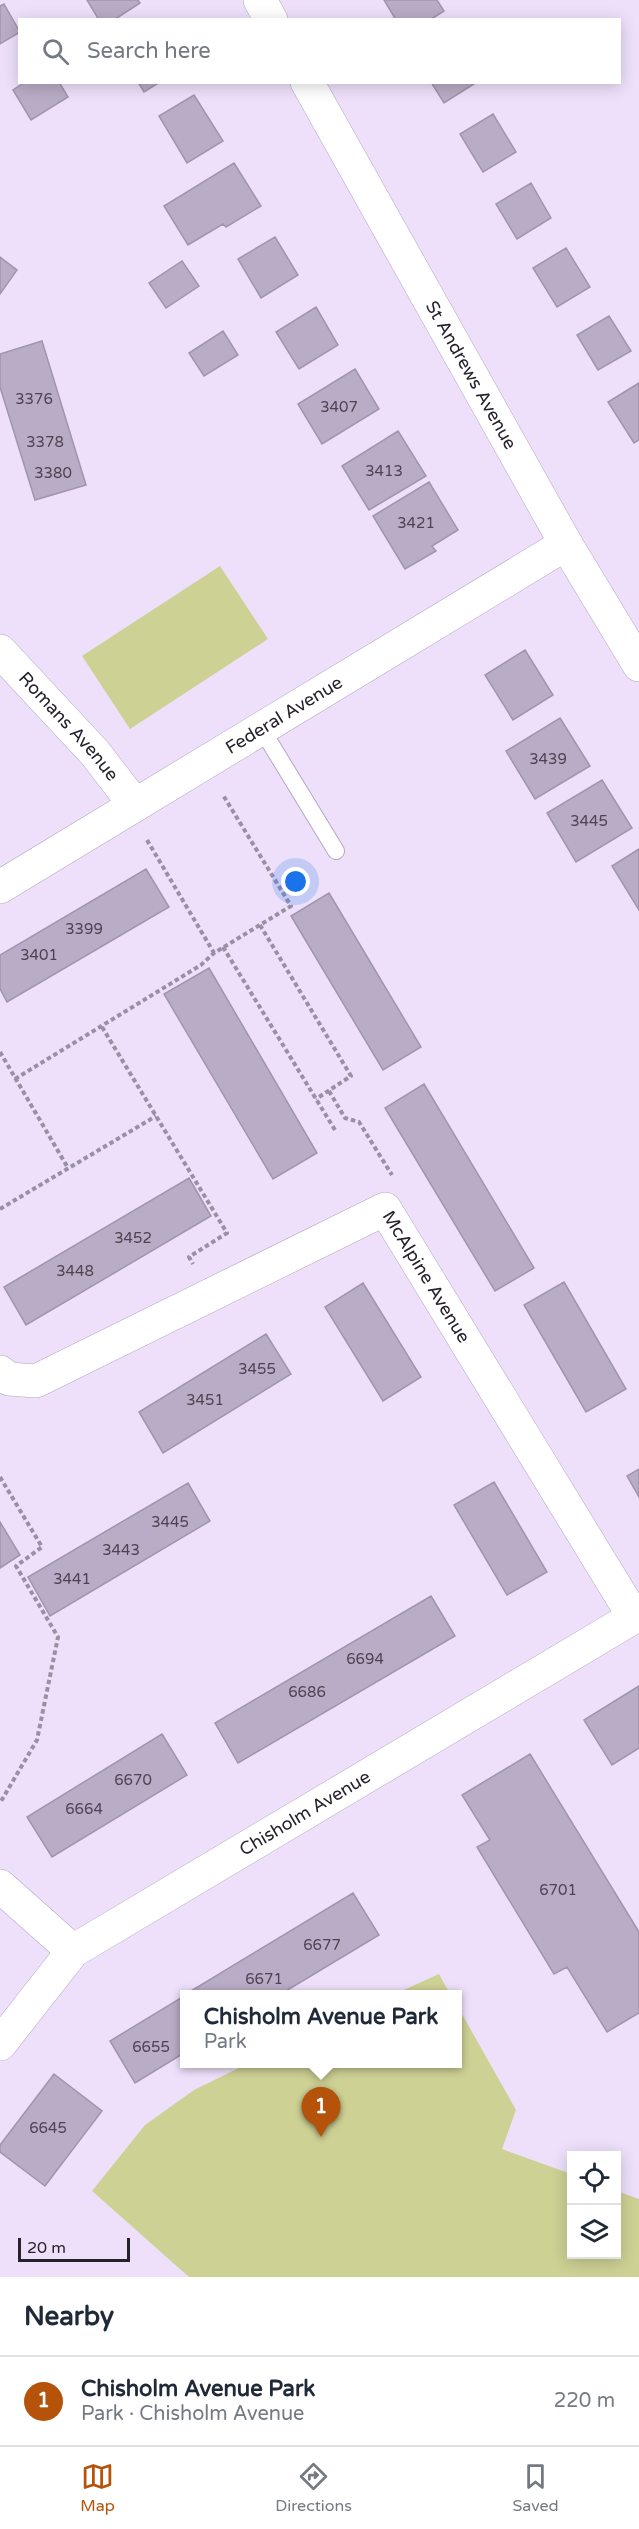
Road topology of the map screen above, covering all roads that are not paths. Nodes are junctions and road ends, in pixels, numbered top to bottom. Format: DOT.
graph roads {
  1 [pos="260,0"];
  2 [pos="270,18"];
  3 [pos="308,84"];
  4 [pos="566,544"];
  5 [pos="0,651"];
  6 [pos="639,665"];
  7 [pos="261,728"];
  8 [pos="135,805"];
  9 [pos="336,851"];
  10 [pos="0,887"];
  11 [pos="0,1372"];
  12 [pos="637,1615"];
  13 [pos="0,1886"];
  14 [pos="73,1952"];
  15 [pos="0,2044"];
  1 -- 2 [label="street"];
  3 -- 4 [label="street, St Andrews Avenue"];
  4 -- 6 [label="street, St Andrews Avenue"];
  4 -- 7 [label="street, Federal Avenue"];
  5 -- 8 [label="street, Romans Avenue"];
  7 -- 8 [label="street, Federal Avenue"];
  7 -- 9 [label="lane"];
  8 -- 10 [label="street, Federal Avenue"];
  11 -- 12 [label="street, McAlpine Avenue"];
  12 -- 14 [label="street, Chisholm Avenue"];
  13 -- 14 [label="street"];
  14 -- 15 [label="street, Chisholm Avenue"];
}
